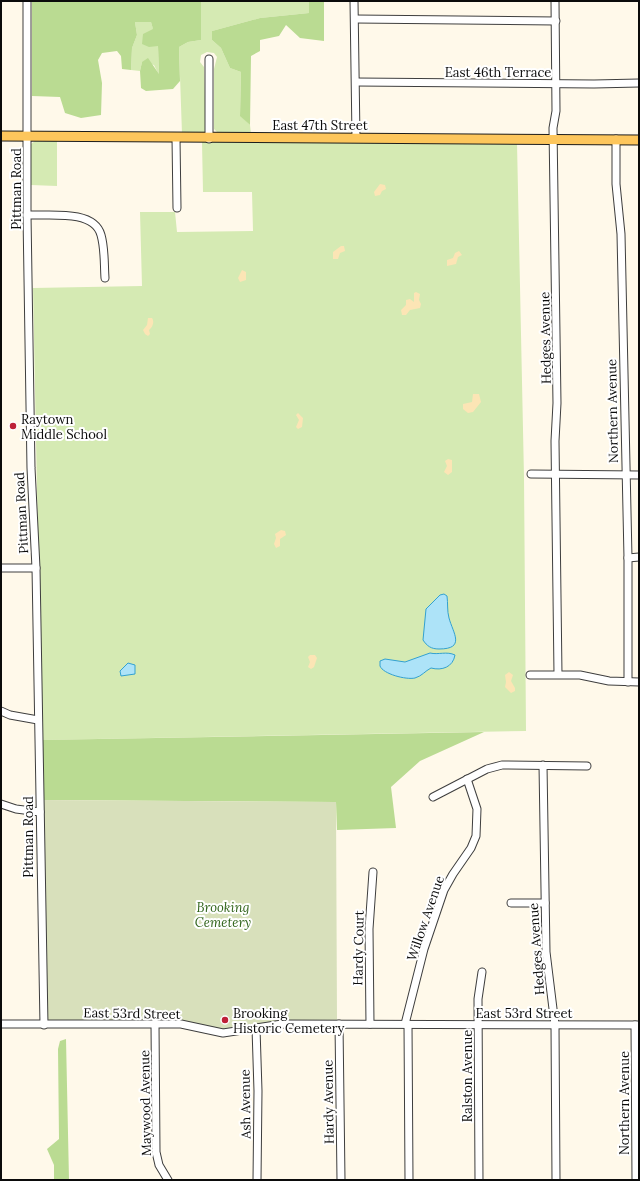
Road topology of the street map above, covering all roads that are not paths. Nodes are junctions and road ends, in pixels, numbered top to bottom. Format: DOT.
graph roads {
  1 [pos="27,1"];
  2 [pos="354,1"];
  3 [pos="555,1"];
  4 [pos="355,19"];
  5 [pos="556,21"];
  6 [pos="209,59"];
  7 [pos="356,82"];
  8 [pos="639,83"];
  9 [pos="556,84"];
  10 [pos="1,136"];
  11 [pos="28,137"];
  12 [pos="176,138"];
  13 [pos="356,138"];
  14 [pos="209,139"];
  15 [pos="554,139"];
  16 [pos="616,140"];
  17 [pos="639,140"];
  18 [pos="177,208"];
  19 [pos="27,215"];
  20 [pos="105,278"];
  21 [pos="531,474"];
  22 [pos="556,475"];
  23 [pos="625,475"];
  24 [pos="639,475"];
  25 [pos="639,557"];
  26 [pos="628,558"];
  27 [pos="1,568"];
  28 [pos="36,568"];
  29 [pos="558,674"];
  30 [pos="530,675"];
  31 [pos="628,682"];
  32 [pos="639,682"];
  33 [pos="1,711"];
  34 [pos="38,720"];
  35 [pos="543,765"];
  36 [pos="587,766"];
  37 [pos="467,779"];
  38 [pos="433,797"];
  39 [pos="1,804"];
  40 [pos="40,812"];
  41 [pos="373,872"];
  42 [pos="512,903"];
  43 [pos="545,903"];
  44 [pos="482,972"];
  45 [pos="155,1023"];
  46 [pos="1,1024"];
  47 [pos="339,1024"];
  48 [pos="370,1024"];
  49 [pos="406,1024"];
  50 [pos="44,1025"];
  51 [pos="479,1025"];
  52 [pos="554,1025"];
  53 [pos="637,1025"];
  54 [pos="256,1028"];
  55 [pos="168,1180"];
  56 [pos="257,1180"];
  57 [pos="341,1180"];
  58 [pos="409,1180"];
  59 [pos="479,1180"];
  60 [pos="556,1180"];
  61 [pos="636,1180"];
  1 -- 11 [label="street, Pittman Road"];
  2 -- 4 [label="street"];
  3 -- 5 [label="street, Hedges Avenue"];
  4 -- 5 [label="street"];
  4 -- 7 [label="street"];
  5 -- 9 [label="street, Hedges Avenue"];
  6 -- 14 [label="street"];
  7 -- 9 [label="street, East 46th Terrace"];
  7 -- 13 [label="street"];
  8 -- 9 [label="street, East 46th Terrace"];
  9 -- 15 [label="street, Hedges Avenue"];
  10 -- 11 [label="main road, East 47th Street"];
  11 -- 12 [label="main road, East 47th Street"];
  11 -- 19 [label="street, Pittman Road"];
  12 -- 14 [label="main road, East 47th Street"];
  12 -- 18 [label="street"];
  13 -- 14 [label="main road, East 47th Street"];
  13 -- 15 [label="main road, East 47th Street"];
  15 -- 16 [label="main road, East 47th Street"];
  15 -- 22 [label="street, Hedges Avenue"];
  16 -- 17 [label="main road, East 47th Street"];
  16 -- 23 [label="street, Northern Avenue"];
  19 -- 20 [label="street"];
  19 -- 28 [label="street, Pittman Road"];
  21 -- 22 [label="street"];
  22 -- 23 [label="street"];
  22 -- 29 [label="street, Hedges Avenue"];
  23 -- 24 [label="street"];
  23 -- 26 [label="street, Northern Avenue"];
  25 -- 26 [label="street"];
  26 -- 31 [label="street, Northern Avenue"];
  27 -- 28 [label="street"];
  28 -- 34 [label="street, Pittman Road"];
  29 -- 30 [label="street"];
  29 -- 31 [label="street"];
  31 -- 32 [label="street"];
  33 -- 34 [label="street"];
  34 -- 40 [label="street, Pittman Road"];
  35 -- 36 [label="street"];
  35 -- 37 [label="street"];
  35 -- 43 [label="street, Hedges Avenue"];
  37 -- 38 [label="street"];
  37 -- 49 [label="street, Willow Avenue"];
  39 -- 40 [label="street"];
  40 -- 50 [label="street, Pittman Road"];
  41 -- 48 [label="street, Hardy Court"];
  42 -- 43 [label="street"];
  43 -- 52 [label="street, Hedges Avenue"];
  44 -- 51 [label="street, Ralston Avenue"];
  45 -- 50 [label="street, East 53rd Street"];
  45 -- 54 [label="street, East 53rd Street"];
  45 -- 55 [label="street, Maywood Avenue"];
  46 -- 50 [label="street, East 53rd Street"];
  47 -- 48 [label="street, East 53rd Street"];
  47 -- 54 [label="street, East 53rd Street"];
  47 -- 57 [label="street, Hardy Avenue"];
  48 -- 49 [label="street, East 53rd Street"];
  49 -- 51 [label="street, East 53rd Street"];
  49 -- 58 [label="street, Willow Avenue"];
  51 -- 52 [label="street, East 53rd Street"];
  51 -- 59 [label="street, Ralston Avenue"];
  52 -- 53 [label="street, East 53rd Street"];
  52 -- 60 [label="street, Hedges Avenue"];
  53 -- 61 [label="street, Northern Avenue"];
  54 -- 56 [label="street, Ash Avenue"];
}
